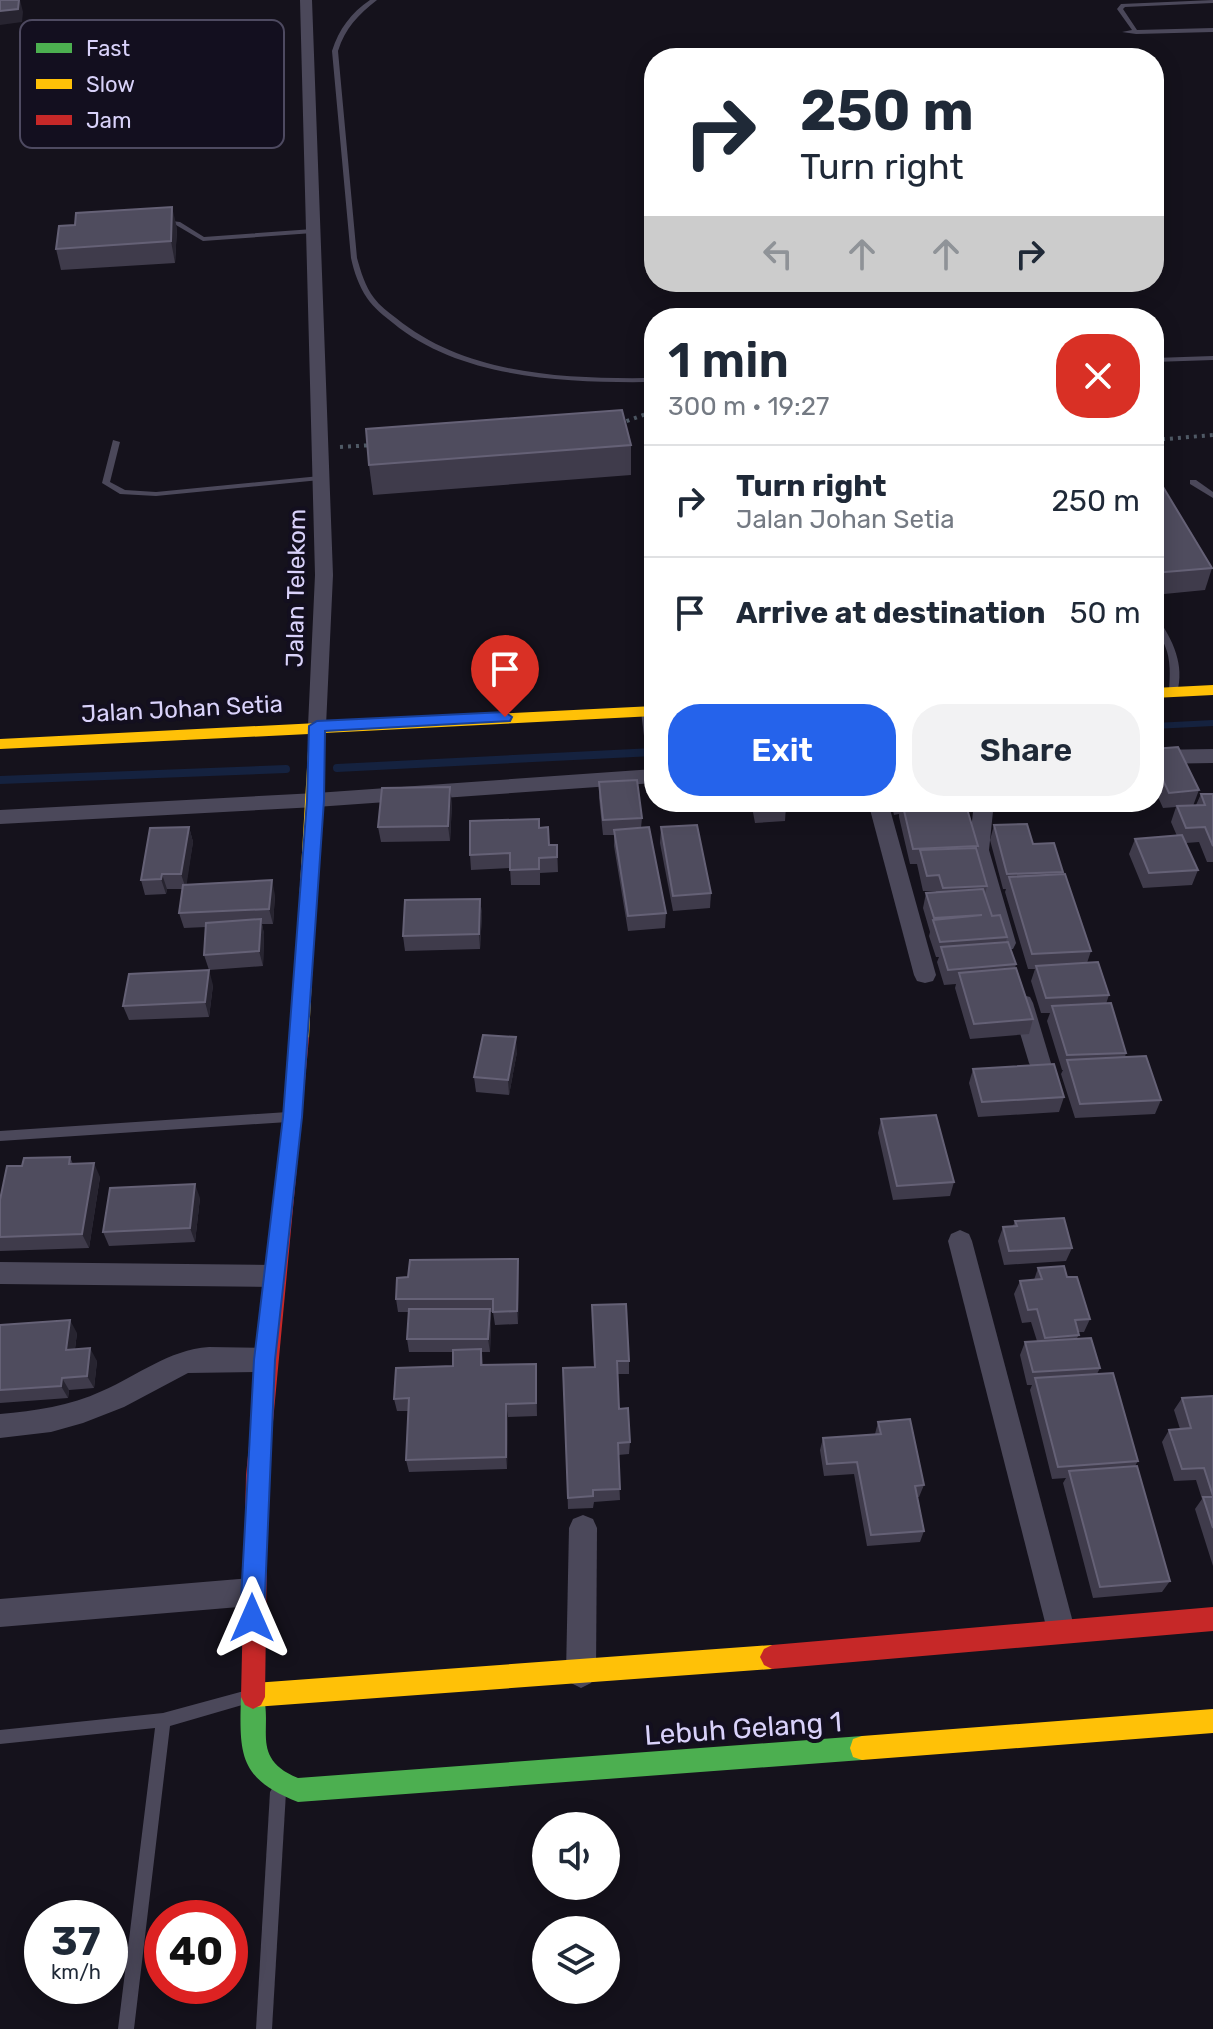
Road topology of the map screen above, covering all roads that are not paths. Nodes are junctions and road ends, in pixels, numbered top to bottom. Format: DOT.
graph roads {
  1 [pos="306,0"];
  2 [pos="374,0"];
  3 [pos="1213,1"];
  4 [pos="1213,30"];
  5 [pos="1125,32"];
  6 [pos="1136,32"];
  7 [pos="157,223"];
  8 [pos="313,231"];
  9 [pos="1213,358"];
  10 [pos="1164,360"];
  11 [pos="644,380"];
  12 [pos="116,442"];
  13 [pos="320,478"];
  14 [pos="1193,482"];
  15 [pos="1213,496"];
  16 [pos="1164,634"];
  17 [pos="1213,690"];
  18 [pos="1174,691"];
  19 [pos="1164,692"];
  20 [pos="644,721"];
  21 [pos="317,726"];
  22 [pos="0,744"];
  23 [pos="1213,756"];
  24 [pos="1164,757"];
  25 [pos="644,777"];
  26 [pos="316,800"];
  27 [pos="881,812"];
  28 [pos="983,812"];
  29 [pos="0,817"];
  30 [pos="925,975"];
  31 [pos="1040,1063"];
  32 [pos="293,1117"];
  33 [pos="0,1136"];
  34 [pos="960,1241"];
  35 [pos="0,1273"];
  36 [pos="274,1276"];
  37 [pos="264,1360"];
  38 [pos="0,1426"];
  39 [pos="583,1528"];
  40 [pos="251,1592"];
  41 [pos="0,1613"];
  42 [pos="1213,1619"];
  43 [pos="1061,1630"];
  44 [pos="581,1673"];
  45 [pos="254,1695"];
  46 [pos="163,1720"];
  47 [pos="1213,1721"];
  48 [pos="0,1737"];
  49 [pos="278,1784"];
  50 [pos="126,2029"];
  51 [pos="264,2029"];
  1 -- 8 [label="street, Jalan Telekom"];
  2 -- 11 [label="lane"];
  3 -- 6 [label="lane"];
  4 -- 6 [label="lane"];
  5 -- 6 [label="lane"];
  7 -- 8 [label="lane"];
  8 -- 13 [label="street, Jalan Telekom"];
  9 -- 10 [label="lane"];
  12 -- 13 [label="lane"];
  13 -- 21 [label="street, Jalan Telekom"];
  14 -- 15 [label="lane"];
  16 -- 18 [label="lane"];
  17 -- 18 [label="street"];
  18 -- 19 [label="street"];
  20 -- 21 [label="street, Jalan Johan Setia"];
  21 -- 22 [label="street, Jalan Johan Setia"];
  21 -- 26 [label="street, Jalan Telekom"];
  23 -- 24 [label="street"];
  25 -- 26 [label="street"];
  26 -- 29 [label="street"];
  26 -- 32 [label="street, Jalan Telekom"];
  27 -- 30 [label="street"];
  28 -- 31 [label="street"];
  32 -- 33 [label="lane"];
  32 -- 36 [label="street, Jalan Telekom"];
  34 -- 43 [label="street"];
  35 -- 36 [label="street"];
  36 -- 37 [label="street, Jalan Telekom"];
  37 -- 38 [label="street"];
  37 -- 40 [label="street, Jalan Telekom"];
  39 -- 44 [label="street"];
  40 -- 41 [label="street"];
  40 -- 45 [label="street, Jalan Telekom"];
  42 -- 43 [label="street"];
  43 -- 44 [label="street"];
  44 -- 45 [label="street"];
  45 -- 46 [label="lane"];
  45 -- 49 [label="street, Jalan Telekom"];
  46 -- 48 [label="lane"];
  46 -- 50 [label="lane"];
  47 -- 49 [label="street, Lebuh Gelang 1"];
  49 -- 51 [label="lane"];
}
